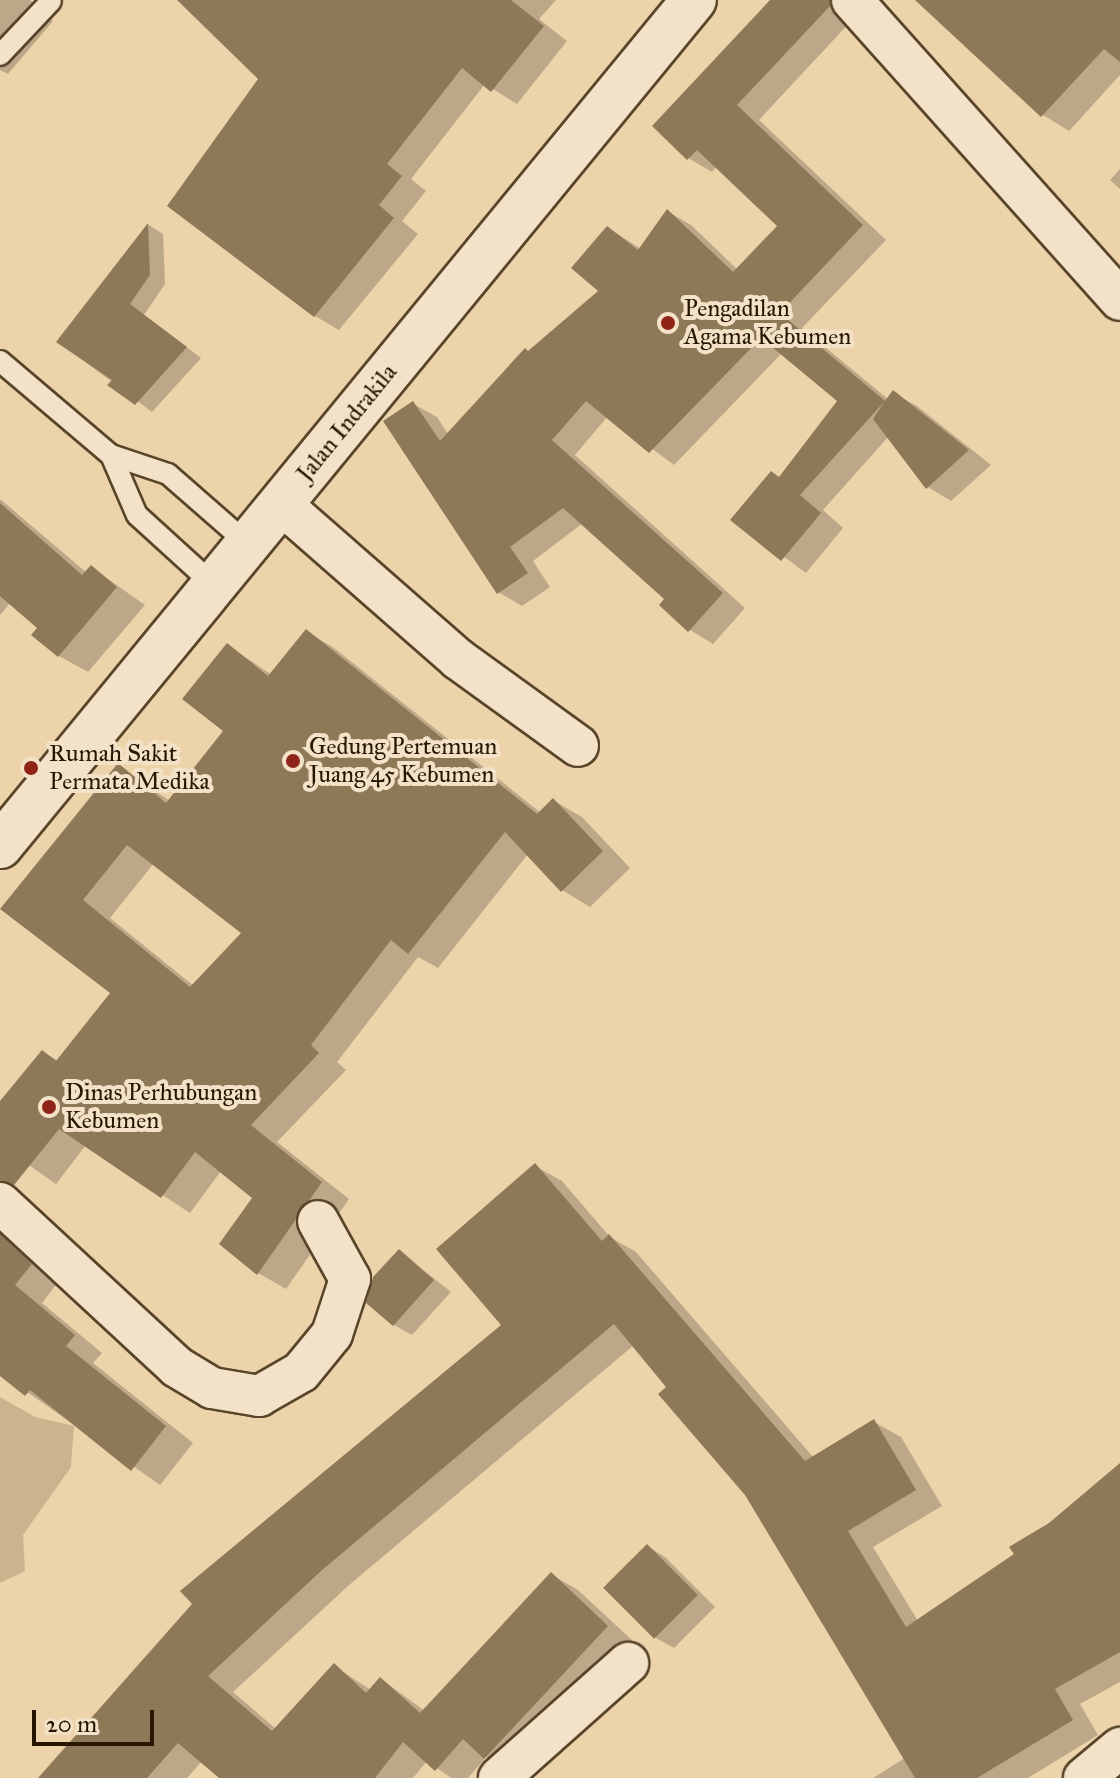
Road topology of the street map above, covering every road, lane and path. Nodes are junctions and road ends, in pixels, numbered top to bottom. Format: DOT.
graph roads {
  1 [pos="694,0"];
  2 [pos="852,0"];
  3 [pos="51,1"];
  4 [pos="0,55"];
  5 [pos="1120,300"];
  6 [pos="0,361"];
  7 [pos="111,455"];
  8 [pos="281,504"];
  9 [pos="248,544"];
  10 [pos="214,585"];
  11 [pos="578,746"];
  12 [pos="0,846"];
  13 [pos="0,1203"];
  14 [pos="318,1221"];
  15 [pos="628,1663"];
  16 [pos="1120,1748"];
  17 [pos="499,1778"];
  18 [pos="1084,1778"];
  1 -- 8 [label="main road, Jalan Indrakila"];
  2 -- 5 [label="street"];
  3 -- 4 [label="lane"];
  6 -- 7 [label="lane"];
  7 -- 9 [label="lane"];
  7 -- 10 [label="lane"];
  8 -- 9 [label="main road, Jalan Indrakila"];
  8 -- 11 [label="street"];
  9 -- 10 [label="main road, Jalan Indrakila"];
  10 -- 12 [label="main road, Jalan Indrakila"];
  13 -- 14 [label="street"];
  15 -- 17 [label="street"];
  16 -- 18 [label="street"];
}
